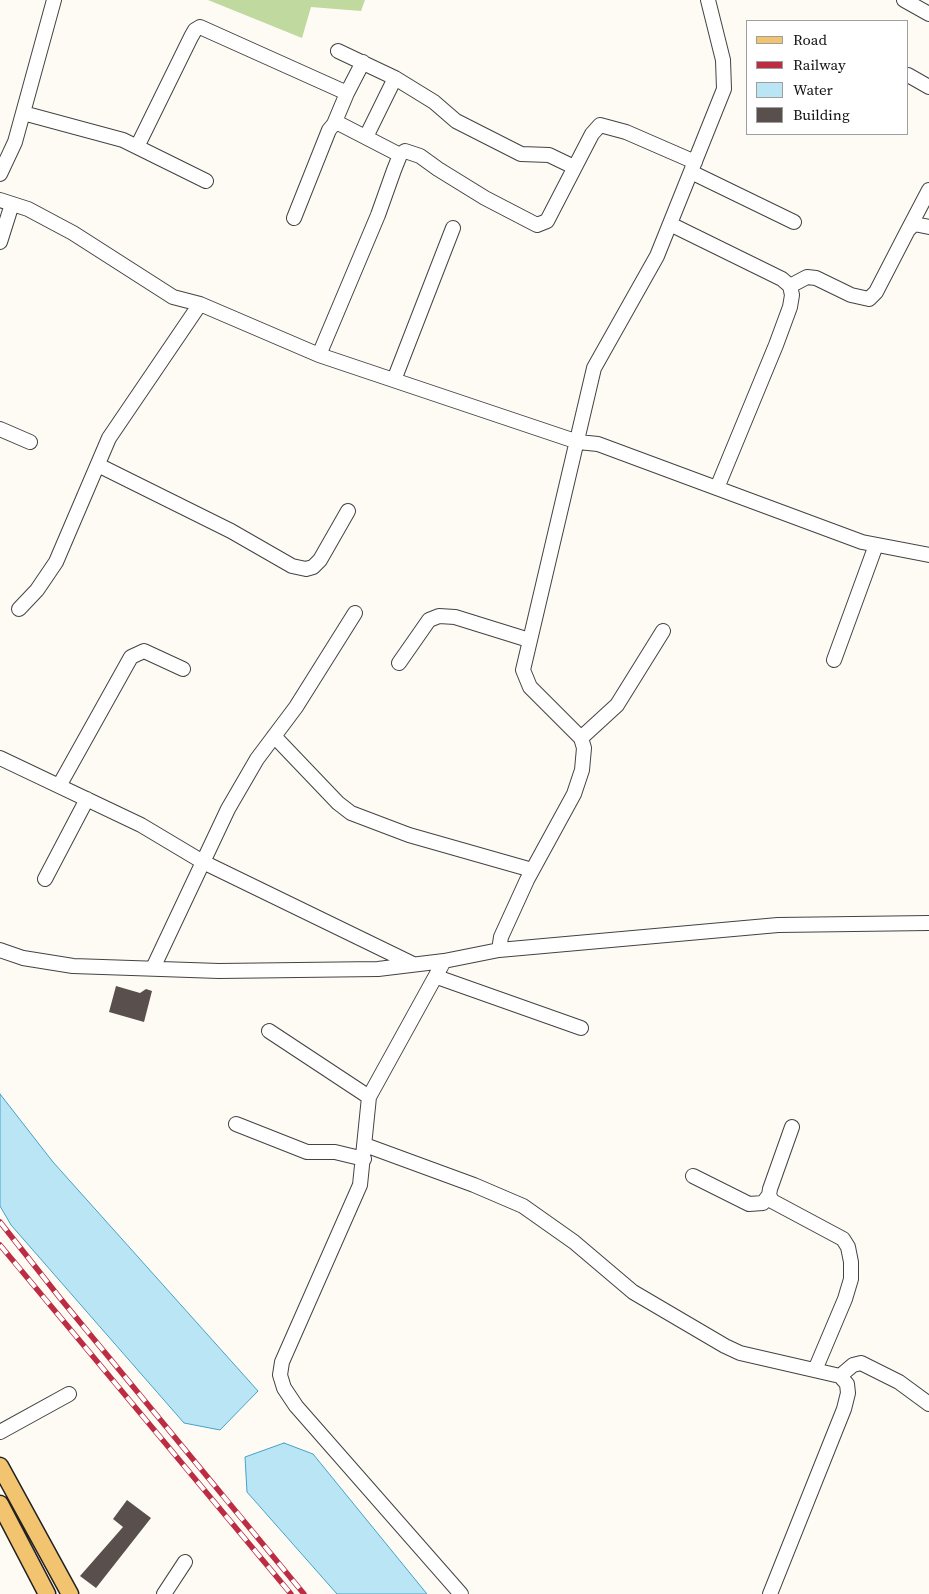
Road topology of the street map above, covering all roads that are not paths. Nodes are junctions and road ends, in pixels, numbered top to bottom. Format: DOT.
graph roads {
  1 [pos="54,0"];
  2 [pos="708,0"];
  3 [pos="904,0"];
  4 [pos="929,14"];
  5 [pos="338,51"];
  6 [pos="363,62"];
  7 [pos="909,76"];
  8 [pos="395,78"];
  9 [pos="929,87"];
  10 [pos="347,93"];
  11 [pos="23,113"];
  12 [pos="334,124"];
  13 [pos="366,137"];
  14 [pos="137,146"];
  15 [pos="400,155"];
  16 [pos="574,167"];
  17 [pos="693,168"];
  18 [pos="0,174"];
  19 [pos="206,181"];
  20 [pos="929,190"];
  21 [pos="6,202"];
  22 [pos="294,218"];
  23 [pos="794,222"];
  24 [pos="670,224"];
  25 [pos="929,227"];
  26 [pos="453,228"];
  27 [pos="908,230"];
  28 [pos="0,242"];
  29 [pos="790,286"];
  30 [pos="200,304"];
  31 [pos="319,355"];
  32 [pos="394,380"];
  33 [pos="0,429"];
  34 [pos="30,442"];
  35 [pos="578,442"];
  36 [pos="98,464"];
  37 [pos="717,488"];
  38 [pos="348,510"];
  39 [pos="876,545"];
  40 [pos="929,555"];
  41 [pos="19,608"];
  42 [pos="355,613"];
  43 [pos="663,631"];
  44 [pos="529,640"];
  45 [pos="834,660"];
  46 [pos="399,662"];
  47 [pos="183,669"];
  48 [pos="274,736"];
  49 [pos="581,738"];
  50 [pos="0,758"];
  51 [pos="59,786"];
  52 [pos="87,799"];
  53 [pos="203,862"];
  54 [pos="532,870"];
  55 [pos="45,879"];
  56 [pos="929,923"];
  57 [pos="0,950"];
  58 [pos="500,950"];
  59 [pos="444,961"];
  60 [pos="413,964"];
  61 [pos="154,968"];
  62 [pos="437,977"];
  63 [pos="581,1028"];
  64 [pos="269,1031"];
  65 [pos="369,1097"];
  66 [pos="236,1124"];
  67 [pos="792,1127"];
  68 [pos="365,1152"];
  69 [pos="693,1176"];
  70 [pos="769,1195"];
  71 [pos="815,1370"];
  72 [pos="840,1376"];
  73 [pos="69,1394"];
  74 [pos="929,1404"];
  75 [pos="0,1432"];
  76 [pos="0,1466"];
  77 [pos="0,1504"];
  78 [pos="185,1562"];
  79 [pos="47,1594"];
  80 [pos="70,1594"];
  81 [pos="164,1594"];
  82 [pos="461,1594"];
  83 [pos="770,1594"];
  1 -- 11 [label="street"];
  2 -- 17 [label="street"];
  3 -- 4 [label="street"];
  5 -- 6 [label="street"];
  6 -- 8 [label="street"];
  6 -- 10 [label="street"];
  7 -- 9 [label="street"];
  8 -- 13 [label="street"];
  8 -- 16 [label="street"];
  10 -- 12 [label="street"];
  10 -- 14 [label="street"];
  11 -- 14 [label="street"];
  11 -- 18 [label="street"];
  12 -- 13 [label="street"];
  12 -- 22 [label="street"];
  13 -- 15 [label="street"];
  14 -- 19 [label="street"];
  15 -- 16 [label="street"];
  15 -- 31 [label="street"];
  16 -- 17 [label="street"];
  17 -- 23 [label="street"];
  17 -- 24 [label="street"];
  20 -- 27 [label="street"];
  21 -- 28 [label="street"];
  21 -- 30 [label="street"];
  24 -- 29 [label="street"];
  24 -- 35 [label="street"];
  25 -- 27 [label="street"];
  26 -- 32 [label="street"];
  27 -- 29 [label="street"];
  29 -- 37 [label="street"];
  30 -- 31 [label="street"];
  30 -- 36 [label="street"];
  31 -- 32 [label="street"];
  32 -- 35 [label="street"];
  33 -- 34 [label="street"];
  35 -- 37 [label="street"];
  35 -- 44 [label="street"];
  36 -- 38 [label="street"];
  36 -- 41 [label="street"];
  37 -- 39 [label="street"];
  39 -- 40 [label="street"];
  39 -- 45 [label="street"];
  42 -- 48 [label="street"];
  43 -- 49 [label="street"];
  44 -- 46 [label="street"];
  44 -- 49 [label="street"];
  47 -- 51 [label="street"];
  48 -- 53 [label="street"];
  48 -- 54 [label="street"];
  49 -- 54 [label="street"];
  50 -- 51 [label="street"];
  51 -- 52 [label="street"];
  52 -- 53 [label="street"];
  52 -- 55 [label="street"];
  53 -- 60 [label="street"];
  53 -- 61 [label="street"];
  54 -- 58 [label="street"];
  56 -- 58 [label="street"];
  57 -- 61 [label="street"];
  58 -- 59 [label="street"];
  59 -- 60 [label="street"];
  59 -- 62 [label="street"];
  60 -- 61 [label="street"];
  62 -- 63 [label="street"];
  62 -- 65 [label="street"];
  64 -- 65 [label="street"];
  65 -- 68 [label="street"];
  66 -- 68 [label="street"];
  67 -- 70 [label="street"];
  68 -- 71 [label="street"];
  68 -- 82 [label="street"];
  69 -- 70 [label="street"];
  70 -- 71 [label="street"];
  71 -- 72 [label="street"];
  72 -- 74 [label="street"];
  72 -- 83 [label="street"];
  73 -- 75 [label="street"];
  76 -- 80 [label="main road"];
  77 -- 79 [label="main road"];
  78 -- 81 [label="street"];
}
